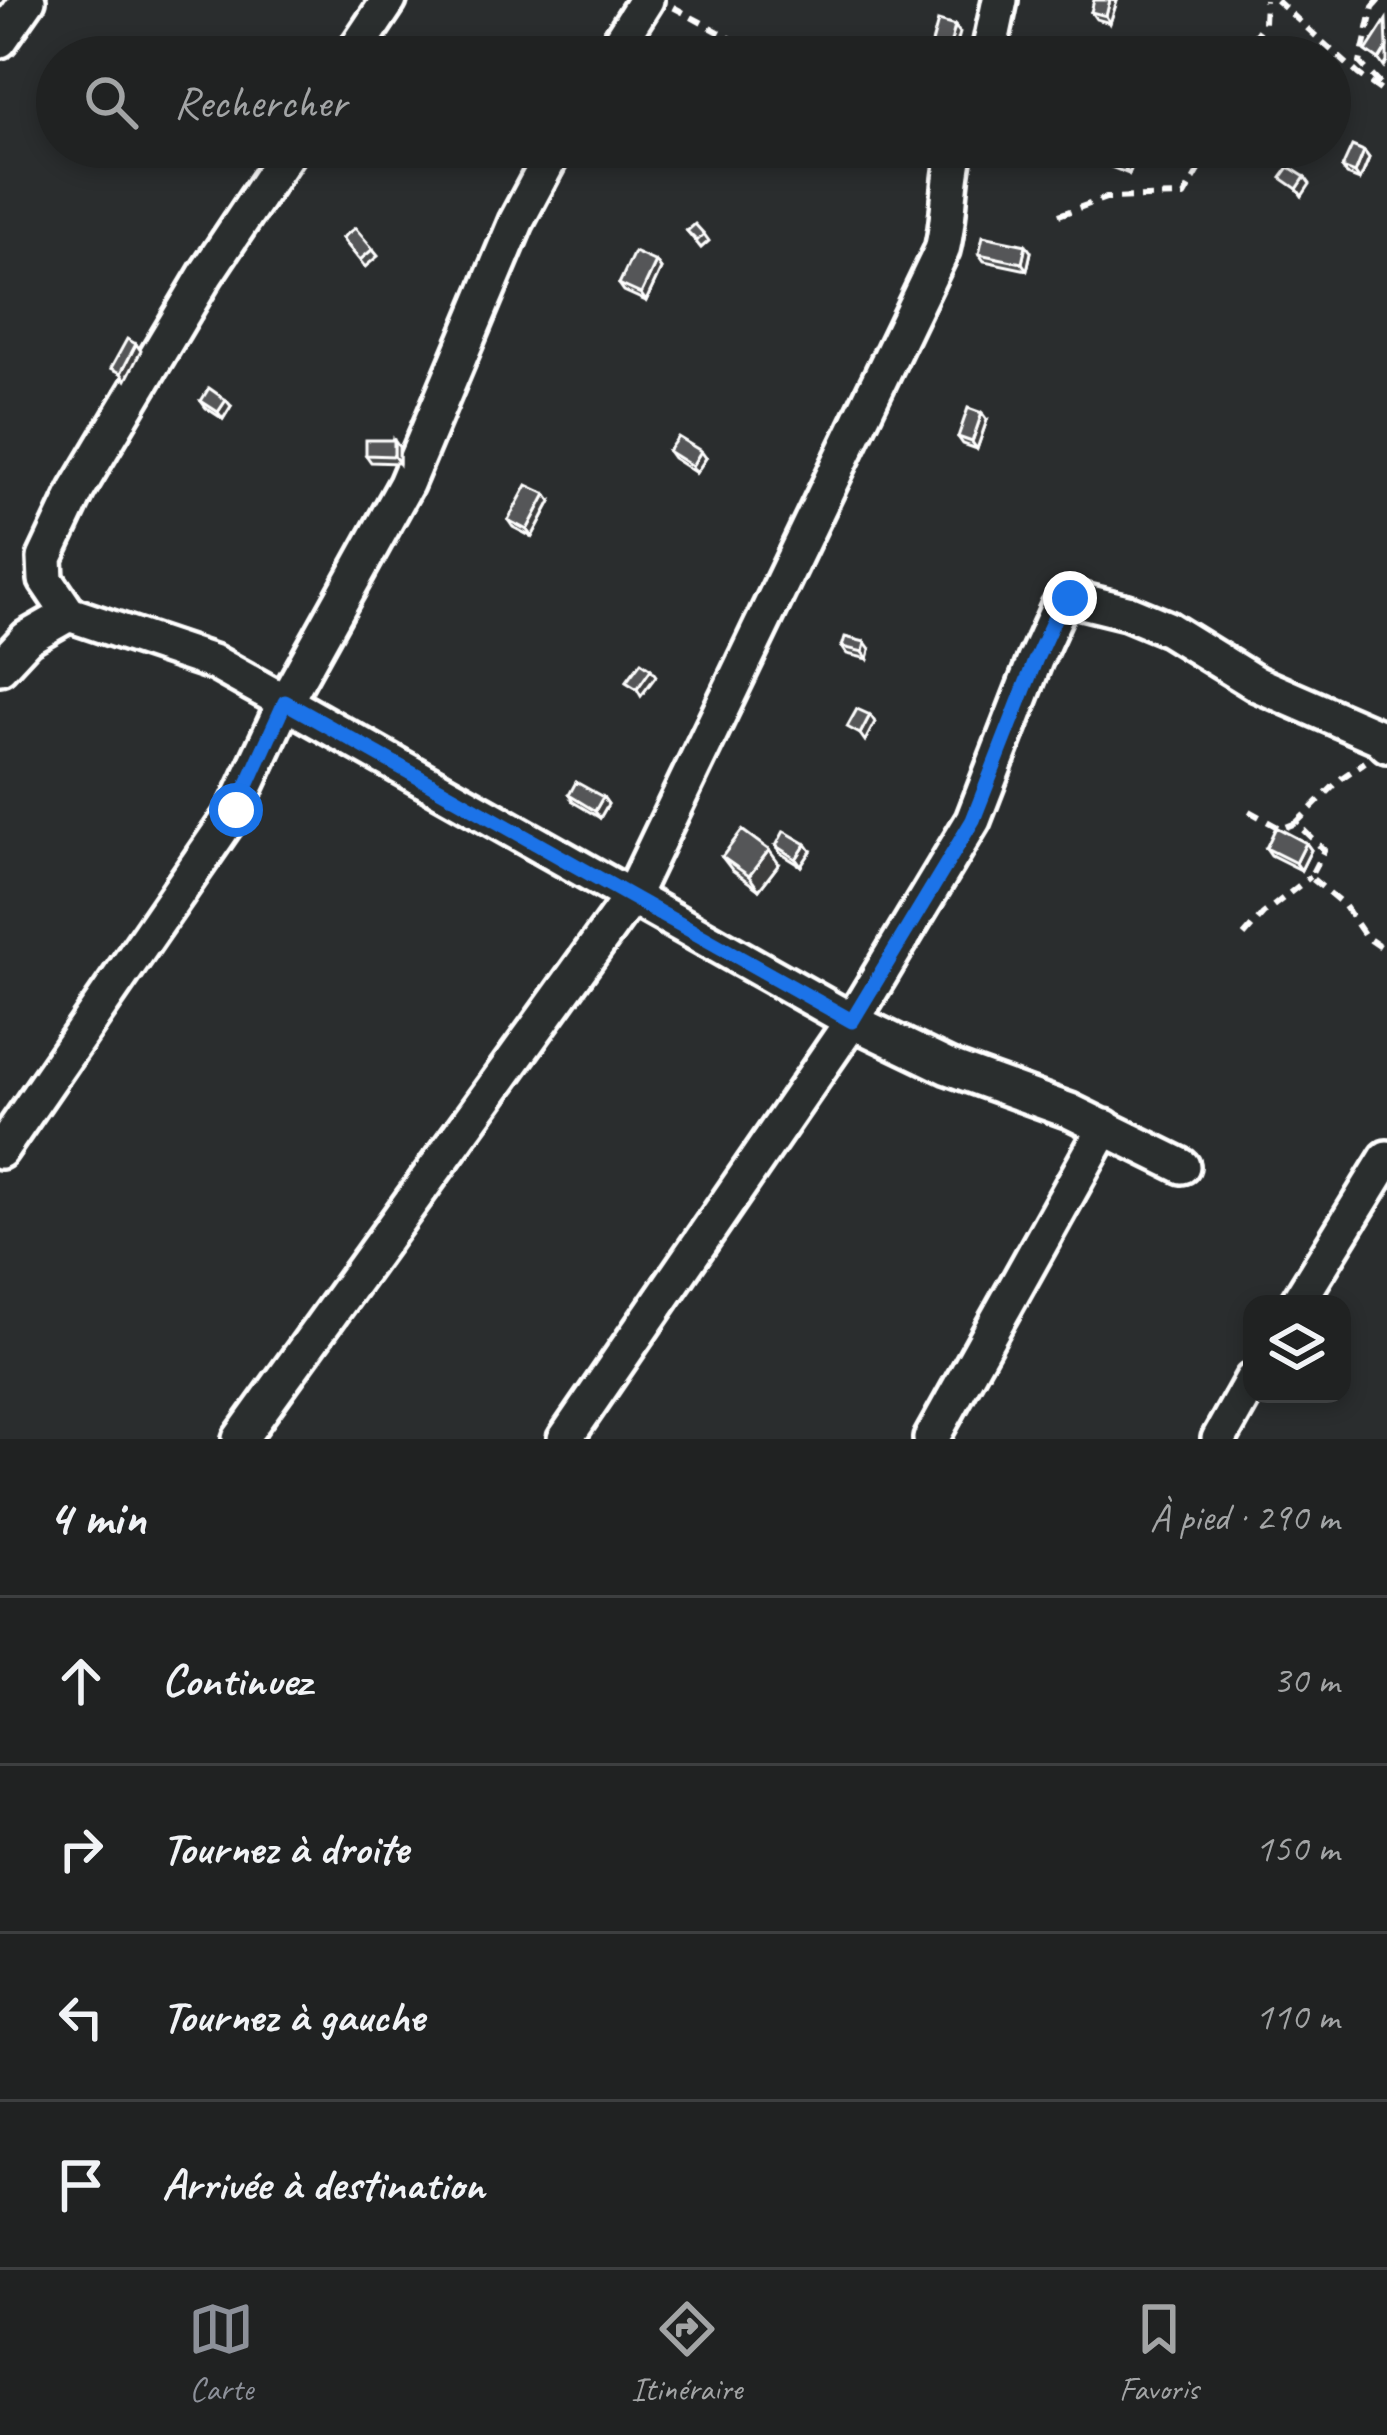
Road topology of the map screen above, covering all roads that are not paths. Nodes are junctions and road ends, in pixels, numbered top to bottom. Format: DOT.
graph roads {
  1 [pos="28,0"];
  2 [pos="389,0"];
  3 [pos="646,0"];
  4 [pos="1000,0"];
  5 [pos="365,36"];
  6 [pos="623,36"];
  7 [pos="992,36"];
  8 [pos="0,40"];
  9 [pos="277,168"];
  10 [pos="545,168"];
  11 [pos="951,168"];
  12 [pos="69,614"];
  13 [pos="0,667"];
  14 [pos="285,702"];
  15 [pos="1383,741"];
  16 [pos="631,898"];
  17 [pos="852,1021"];
  18 [pos="1105,1127"];
  19 [pos="0,1151"];
  20 [pos="1387,1158"];
  21 [pos="1182,1166"];
  22 [pos="1303,1295"];
  23 [pos="1243,1396"];
  24 [pos="241,1439"];
  25 [pos="565,1439"];
  26 [pos="931,1439"];
  27 [pos="1219,1439"];
  1 -- 8 [label="street"];
  2 -- 5 [label="street"];
  3 -- 6 [label="street"];
  4 -- 7 [label="street"];
  9 -- 12 [label="street"];
  10 -- 14 [label="street"];
  11 -- 16 [label="street"];
  12 -- 13 [label="street"];
  12 -- 14 [label="street"];
  14 -- 16 [label="street"];
  14 -- 19 [label="street"];
  15 -- 17 [label="street"];
  16 -- 17 [label="street"];
  16 -- 24 [label="street"];
  17 -- 18 [label="street"];
  17 -- 25 [label="street"];
  18 -- 21 [label="street"];
  18 -- 26 [label="street"];
  20 -- 22 [label="street"];
  23 -- 27 [label="street"];
}
